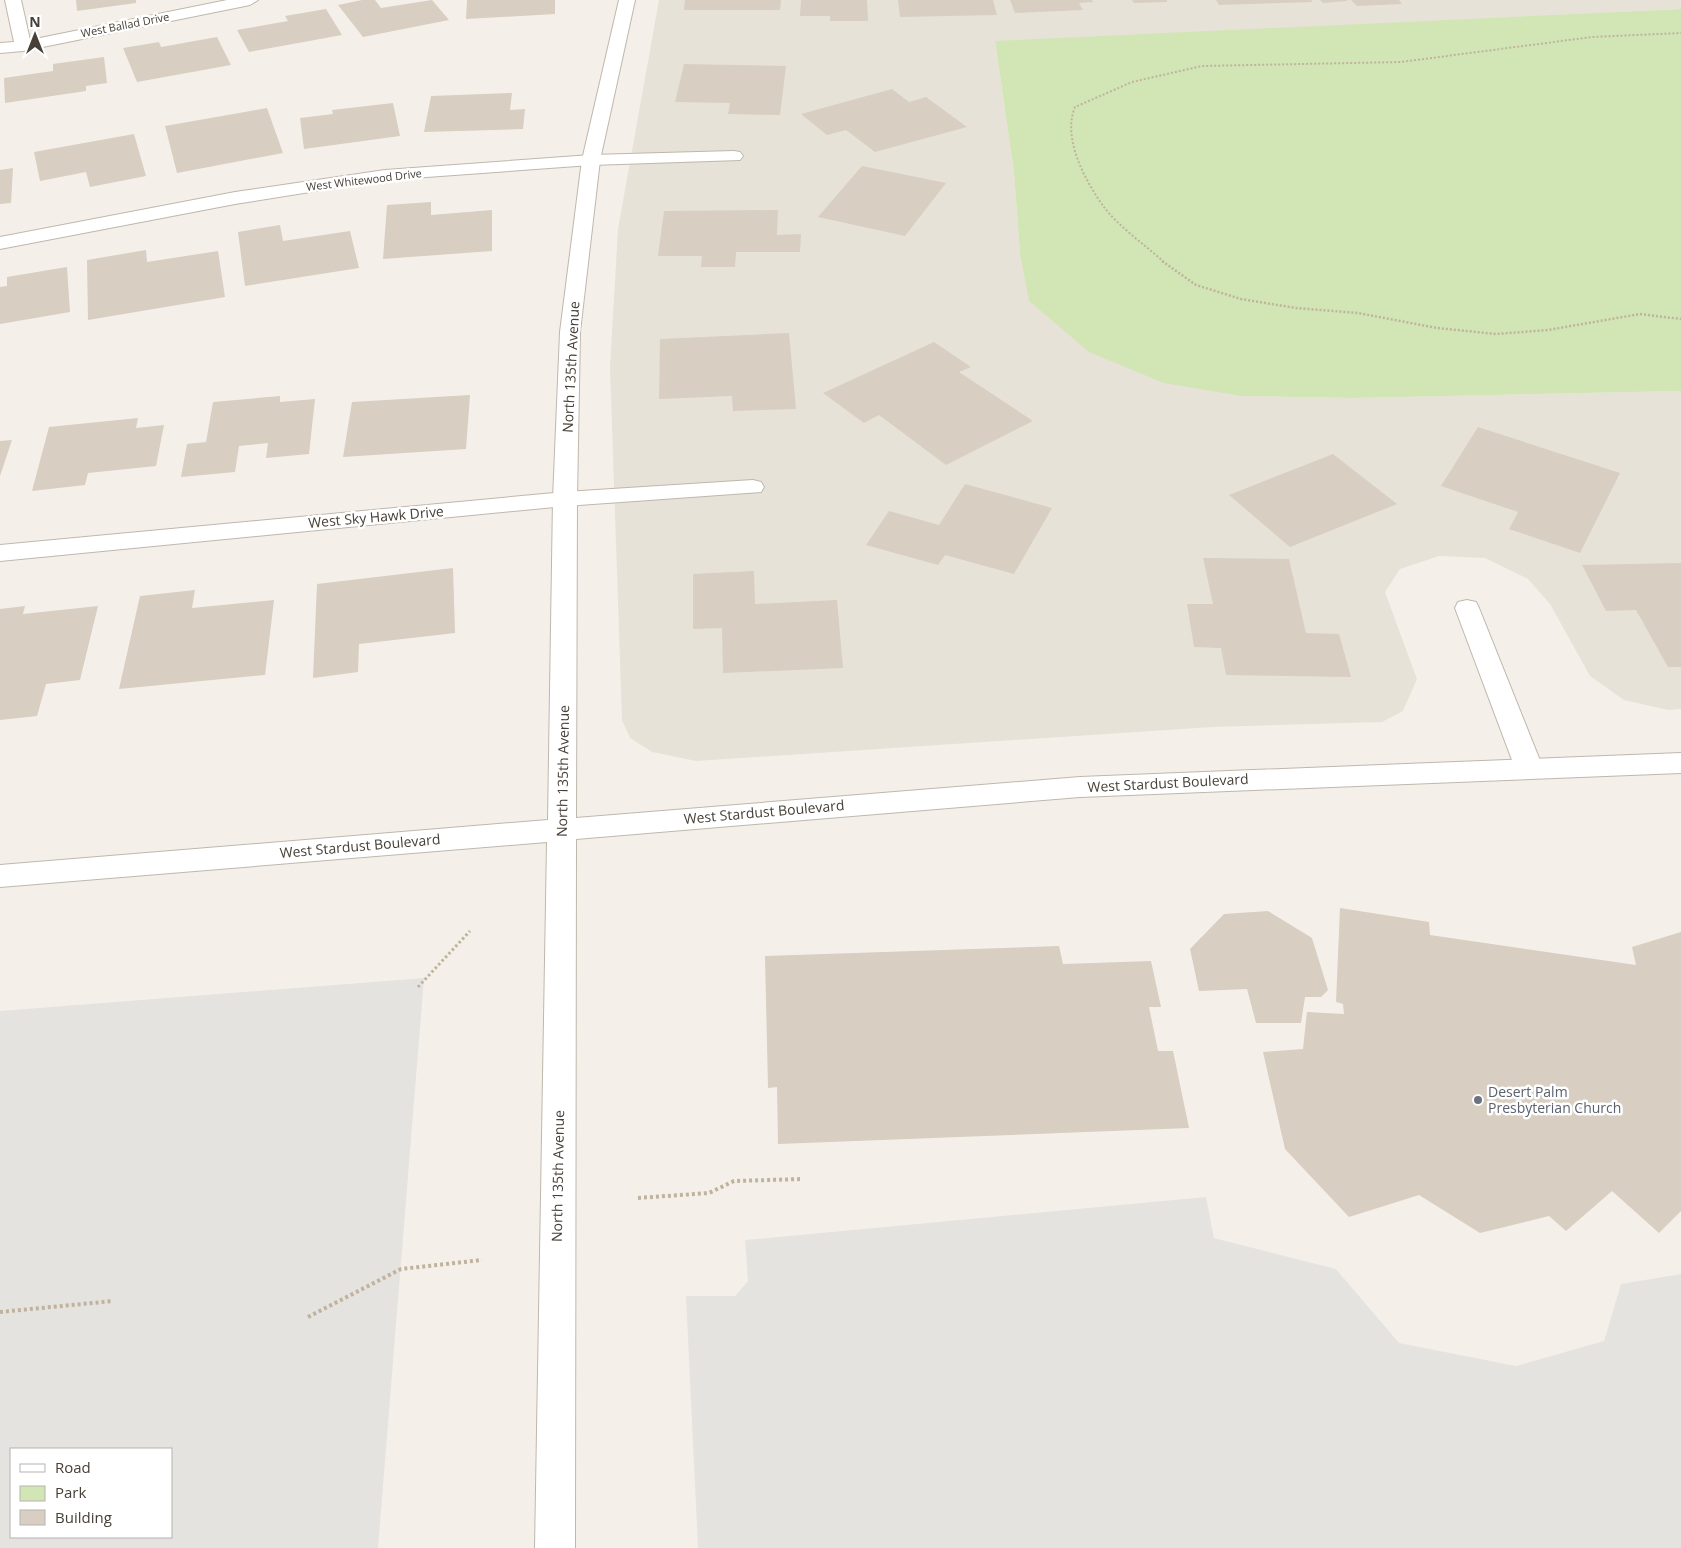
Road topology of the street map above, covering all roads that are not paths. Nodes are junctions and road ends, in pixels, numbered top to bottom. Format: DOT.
graph roads {
  1 [pos="13,0"];
  2 [pos="250,0"];
  3 [pos="627,0"];
  4 [pos="23,46"];
  5 [pos="0,48"];
  6 [pos="734,156"];
  7 [pos="591,160"];
  8 [pos="0,243"];
  9 [pos="753,487"];
  10 [pos="565,499"];
  11 [pos="0,553"];
  12 [pos="1467,608"];
  13 [pos="1681,763"];
  14 [pos="1529,768"];
  15 [pos="562,828"];
  16 [pos="0,876"];
  17 [pos="555,1548"];
  1 -- 4 [label="street"];
  2 -- 4 [label="street, West Ballad Drive"];
  3 -- 7 [label="street, North 135th Avenue"];
  4 -- 5 [label="street, West Ballad Drive"];
  6 -- 7 [label="street, West Whitewood Drive"];
  7 -- 8 [label="street, West Whitewood Drive"];
  7 -- 10 [label="street, North 135th Avenue"];
  9 -- 10 [label="street, West Sky Hawk Drive"];
  10 -- 11 [label="street, West Sky Hawk Drive"];
  10 -- 15 [label="street, North 135th Avenue"];
  12 -- 14 [label="street"];
  13 -- 14 [label="street, West Stardust Boulevard"];
  14 -- 15 [label="street, West Stardust Boulevard"];
  15 -- 16 [label="street, West Stardust Boulevard"];
  15 -- 17 [label="street, North 135th Avenue"];
}
